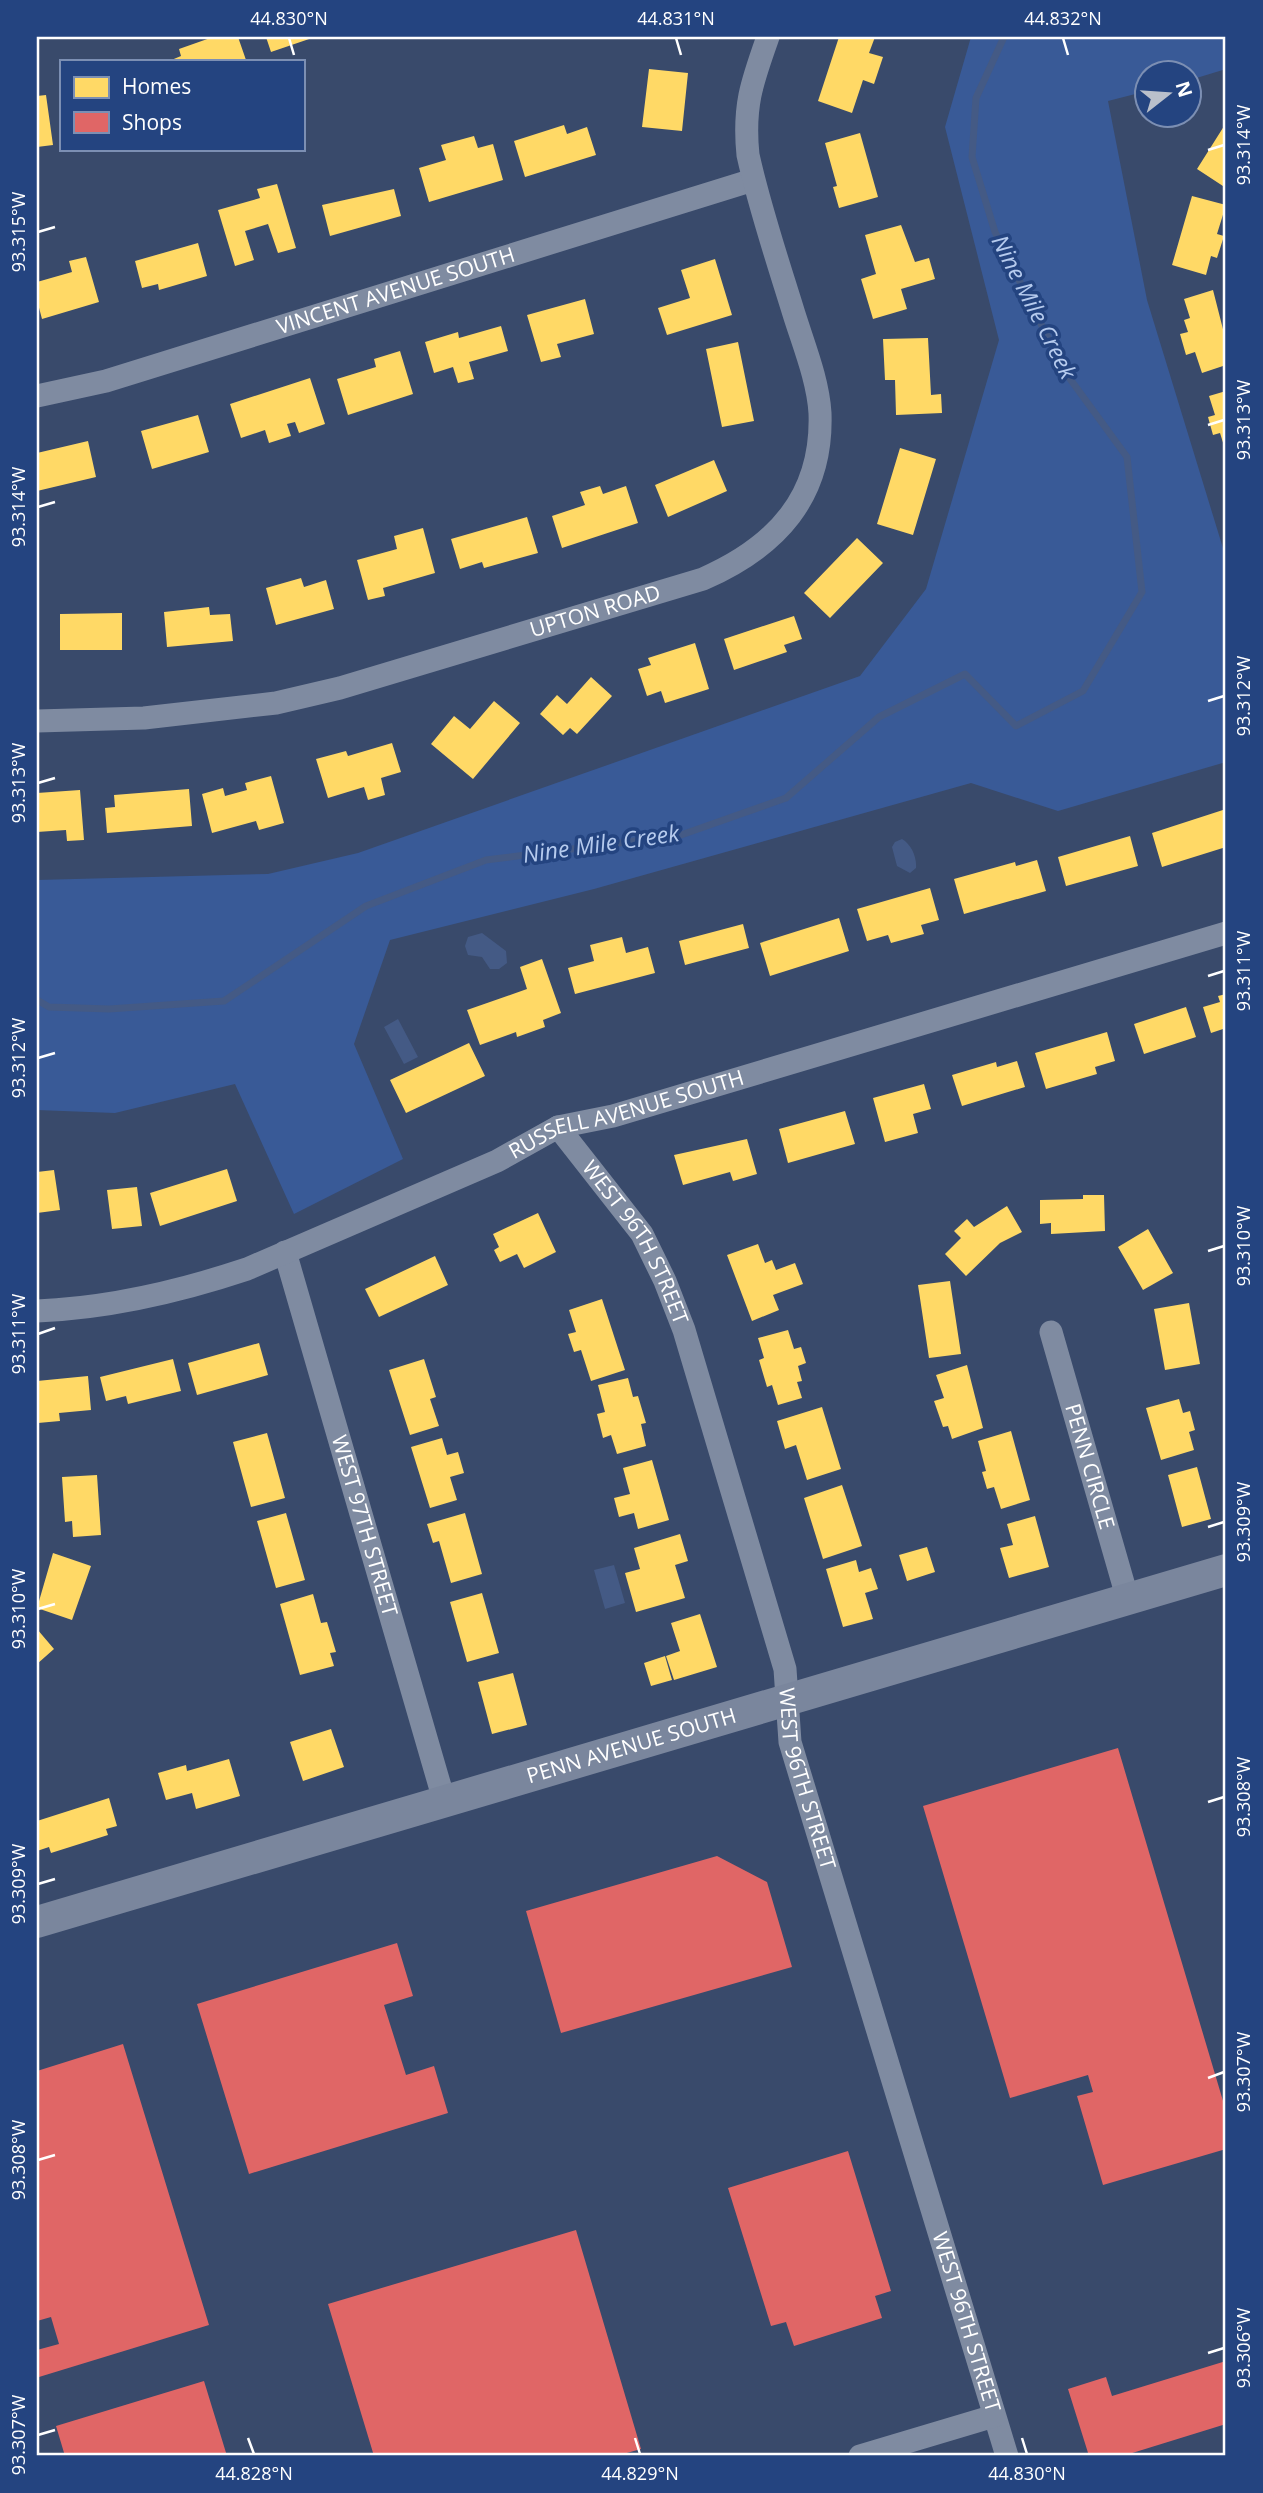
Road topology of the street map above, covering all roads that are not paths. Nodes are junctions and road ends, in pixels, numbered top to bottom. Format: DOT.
graph roads {
  1 [pos="768,37"];
  2 [pos="753,180"];
  3 [pos="37,396"];
  4 [pos="37,721"];
  5 [pos="1226,933"];
  6 [pos="558,1126"];
  7 [pos="285,1252"];
  8 [pos="37,1311"];
  9 [pos="1051,1332"];
  10 [pos="1226,1570"];
  11 [pos="1128,1600"];
  12 [pos="786,1698"];
  13 [pos="444,1800"];
  14 [pos="37,1922"];
  15 [pos="995,2416"];
  16 [pos="860,2456"];
  17 [pos="1007,2456"];
  1 -- 2 [label="street"];
  2 -- 3 [label="street, VINCENT AVENUE SOUTH"];
  2 -- 4 [label="street, UPTON ROAD"];
  5 -- 6 [label="street, RUSSELL AVENUE SOUTH"];
  6 -- 7 [label="street, RUSSELL AVENUE SOUTH"];
  6 -- 12 [label="street, WEST 96TH STREET"];
  7 -- 8 [label="street, RUSSELL AVENUE SOUTH"];
  7 -- 13 [label="street, WEST 97TH STREET"];
  9 -- 11 [label="street, PENN CIRCLE"];
  10 -- 11 [label="main road, PENN AVENUE SOUTH"];
  11 -- 12 [label="main road, PENN AVENUE SOUTH"];
  12 -- 13 [label="main road, PENN AVENUE SOUTH"];
  12 -- 15 [label="street, WEST 96TH STREET"];
  13 -- 14 [label="main road, PENN AVENUE SOUTH"];
  15 -- 16 [label="street"];
  15 -- 17 [label="street, WEST 96TH STREET"];
}
